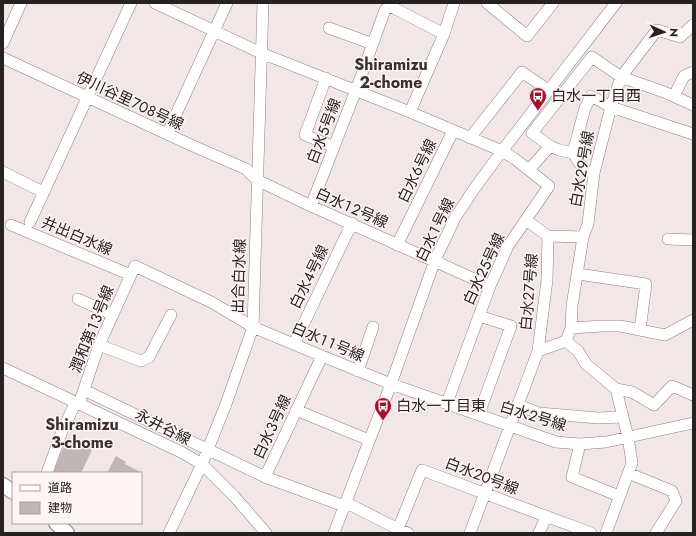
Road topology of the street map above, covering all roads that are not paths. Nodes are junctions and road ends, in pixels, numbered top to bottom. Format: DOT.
graph roads {
  1 [pos="21,3"];
  2 [pos="131,3"];
  3 [pos="155,3"];
  4 [pos="227,3"];
  5 [pos="263,3"];
  6 [pos="454,3"];
  7 [pos="487,3"];
  8 [pos="553,3"];
  9 [pos="616,3"];
  10 [pos="693,25"];
  11 [pos="329,28"];
  12 [pos="214,30"];
  13 [pos="444,34"];
  14 [pos="3,43"];
  15 [pos="373,44"];
  16 [pos="261,53"];
  17 [pos="3,58"];
  18 [pos="693,72"];
  19 [pos="621,77"];
  20 [pos="326,78"];
  21 [pos="356,90"];
  22 [pos="548,90"];
  23 [pos="674,96"];
  24 [pos="87,97"];
  25 [pos="693,105"];
  26 [pos="611,107"];
  27 [pos="410,112"];
  28 [pos="453,131"];
  29 [pos="167,134"];
  30 [pos="693,134"];
  31 [pos="470,138"];
  32 [pos="550,146"];
  33 [pos="334,147"];
  34 [pos="502,151"];
  35 [pos="573,153"];
  36 [pos="246,169"];
  37 [pos="528,170"];
  38 [pos="3,172"];
  39 [pos="594,173"];
  40 [pos="257,180"];
  41 [pos="43,192"];
  42 [pos="311,206"];
  43 [pos="526,220"];
  44 [pos="30,222"];
  45 [pos="352,223"];
  46 [pos="11,225"];
  47 [pos="548,236"];
  48 [pos="583,237"];
  49 [pos="668,239"];
  50 [pos="693,240"];
  51 [pos="397,245"];
  52 [pos="435,260"];
  53 [pos="133,271"];
  54 [pos="578,274"];
  55 [pos="490,286"];
  56 [pos="78,299"];
  57 [pos="113,315"];
  58 [pos="171,315"];
  59 [pos="479,316"];
  60 [pos="693,320"];
  61 [pos="253,327"];
  62 [pos="373,327"];
  63 [pos="571,328"];
  64 [pos="640,330"];
  65 [pos="566,341"];
  66 [pos="294,344"];
  67 [pos="99,346"];
  68 [pos="538,351"];
  69 [pos="322,356"];
  70 [pos="3,368"];
  71 [pos="358,371"];
  72 [pos="391,384"];
  73 [pos="616,389"];
  74 [pos="84,390"];
  75 [pos="693,395"];
  76 [pos="78,403"];
  77 [pos="447,403"];
  78 [pos="517,405"];
  79 [pos="296,410"];
  80 [pos="479,414"];
  81 [pos="622,417"];
  82 [pos="693,423"];
  83 [pos="156,425"];
  84 [pos="509,425"];
  85 [pos="151,437"];
  86 [pos="628,437"];
  87 [pos="369,440"];
  88 [pos="580,444"];
  89 [pos="208,450"];
  90 [pos="202,464"];
  91 [pos="47,472"];
  92 [pos="628,473"];
  93 [pos="265,477"];
  94 [pos="3,486"];
  95 [pos="12,491"];
  96 [pos="484,493"];
  97 [pos="620,496"];
  98 [pos="344,506"];
  99 [pos="546,517"];
  100 [pos="57,524"];
  101 [pos="403,531"];
  102 [pos="67,533"];
  103 [pos="169,533"];
  104 [pos="266,533"];
  105 [pos="334,533"];
  106 [pos="470,533"];
  107 [pos="539,533"];
  108 [pos="591,533"];
  109 [pos="606,533"];
  110 [pos="656,533"];
  1 -- 14 [label="street"];
  2 -- 24 [label="street"];
  3 -- 12 [label="street, 白水２５号線"];
  4 -- 12 [label="street"];
  5 -- 16 [label="street, 出合白水線"];
  6 -- 13 [label="street"];
  7 -- 8 [label="street"];
  9 -- 22 [label="street, 白水１号線"];
  10 -- 19 [label="street, 白水２９号線"];
  11 -- 15 [label="street"];
  12 -- 16 [label="street, 白水２５号線"];
  12 -- 29 [label="street"];
  13 -- 15 [label="street, 白水５号線"];
  13 -- 27 [label="street"];
  15 -- 21 [label="street, 白水５号線"];
  16 -- 20 [label="street, 白水２５号線"];
  16 -- 40 [label="street, 出合白水線"];
  17 -- 24 [label="street, 伊川谷里７０８号線"];
  18 -- 23 [label="street"];
  19 -- 23 [label="street"];
  19 -- 26 [label="street, 白水２９号線"];
  19 -- 32 [label="street"];
  20 -- 21 [label="street, 白水２５号線"];
  20 -- 33 [label="street"];
  21 -- 27 [label="street, 白水２５号線"];
  21 -- 33 [label="street, 白水５号線"];
  22 -- 31 [label="street"];
  22 -- 34 [label="street, 白水１号線"];
  23 -- 25 [label="street"];
  24 -- 29 [label="street, 伊川谷里７０８号線"];
  24 -- 41 [label="street"];
  26 -- 30 [label="street"];
  26 -- 35 [label="street"];
  26 -- 39 [label="street, 白水２９号線"];
  27 -- 28 [label="street, 白水２５号線"];
  28 -- 31 [label="street, 白水２５号線"];
  28 -- 51 [label="street, 白水６号線"];
  29 -- 36 [label="street, 伊川谷里７０８号線"];
  31 -- 34 [label="street, 白水２５号線"];
  32 -- 35 [label="street"];
  32 -- 37 [label="street"];
  33 -- 42 [label="street, 白水５号線"];
  34 -- 37 [label="street, 白水２５号線"];
  34 -- 52 [label="street, 白水１号線"];
  35 -- 39 [label="street"];
  36 -- 40 [label="street, 白水１２号線"];
  37 -- 43 [label="street, 白水２５号線"];
  38 -- 41 [label="street"];
  39 -- 48 [label="street, 白水２９号線"];
  40 -- 42 [label="street, 白水１２号線"];
  40 -- 61 [label="street, 出合白水線"];
  41 -- 44 [label="street"];
  42 -- 45 [label="street, 白水１２号線"];
  43 -- 47 [label="street"];
  43 -- 55 [label="street, 白水２５号線"];
  45 -- 51 [label="street, 白水１２号線"];
  45 -- 66 [label="street, 白水４号線"];
  46 -- 53 [label="street, 井出白水線"];
  47 -- 48 [label="street"];
  47 -- 68 [label="street, 白水２７号線"];
  48 -- 54 [label="street, 白水２９号線"];
  49 -- 50 [label="street"];
  51 -- 52 [label="street, 白水１２号線"];
  52 -- 55 [label="street, 白水１２号線"];
  52 -- 72 [label="street, 白水１号線"];
  53 -- 57 [label="street, 潤和第１３号線"];
  53 -- 61 [label="street, 井出白水線"];
  54 -- 63 [label="street, 白水２９号線"];
  54 -- 64 [label="street"];
  55 -- 59 [label="street, 白水２５号線"];
  56 -- 57 [label="street"];
  57 -- 67 [label="street, 潤和第１３号線"];
  58 -- 67 [label="street"];
  59 -- 77 [label="street, 白水２５号線"];
  59 -- 80 [label="street"];
  60 -- 64 [label="street"];
  61 -- 66 [label="street, 白水１１号線"];
  61 -- 89 [label="street, 出合白水線"];
  62 -- 71 [label="street"];
  63 -- 64 [label="street"];
  63 -- 65 [label="street, 白水２９号線"];
  65 -- 68 [label="street"];
  65 -- 73 [label="street"];
  66 -- 69 [label="street, 白水１１号線"];
  67 -- 74 [label="street, 潤和第１３号線"];
  68 -- 78 [label="street, 白水２７号線"];
  69 -- 71 [label="street, 白水１１号線"];
  69 -- 79 [label="street, 白水３号線"];
  70 -- 76 [label="street, 永井谷線"];
  71 -- 72 [label="street, 白水１１号線"];
  72 -- 77 [label="street, 白水２号線"];
  72 -- 87 [label="street, 白水１号線"];
  73 -- 75 [label="street"];
  73 -- 81 [label="street"];
  74 -- 76 [label="street, 潤和第１３号線"];
  74 -- 83 [label="street"];
  76 -- 85 [label="street, 永井谷線"];
  76 -- 91 [label="street, 潤和第１３号線"];
  77 -- 80 [label="street, 白水２号線"];
  78 -- 81 [label="street"];
  78 -- 84 [label="street, 白水２７号線"];
  79 -- 87 [label="street"];
  79 -- 93 [label="street, 白水３号線"];
  80 -- 84 [label="street, 白水２号線"];
  81 -- 86 [label="street"];
  82 -- 86 [label="street, 白水２号線"];
  83 -- 85 [label="street"];
  83 -- 89 [label="street"];
  84 -- 88 [label="street, 白水２号線"];
  84 -- 96 [label="street, 白水２７号線"];
  85 -- 90 [label="street, 永井谷線"];
  86 -- 88 [label="street, 白水２号線"];
  86 -- 92 [label="street"];
  87 -- 98 [label="street, 白水１号線"];
  88 -- 97 [label="street"];
  89 -- 90 [label="street, 出合白水線"];
  89 -- 93 [label="street"];
  90 -- 103 [label="street, 出合白水線"];
  90 -- 104 [label="street, 永井谷線"];
  92 -- 97 [label="street"];
  92 -- 110 [label="street"];
  93 -- 98 [label="street, 白水３号線"];
  94 -- 95 [label="main road"];
  96 -- 99 [label="street, 白水２０号線"];
  96 -- 101 [label="street, 白水２０号線"];
  96 -- 106 [label="street, 白水２７号線"];
  97 -- 109 [label="street"];
  98 -- 101 [label="street, 白水２０号線"];
  98 -- 105 [label="street, 白水１号線"];
  99 -- 107 [label="street"];
  99 -- 108 [label="street, 白水２０号線"];
  100 -- 102 [label="main road"];
}
